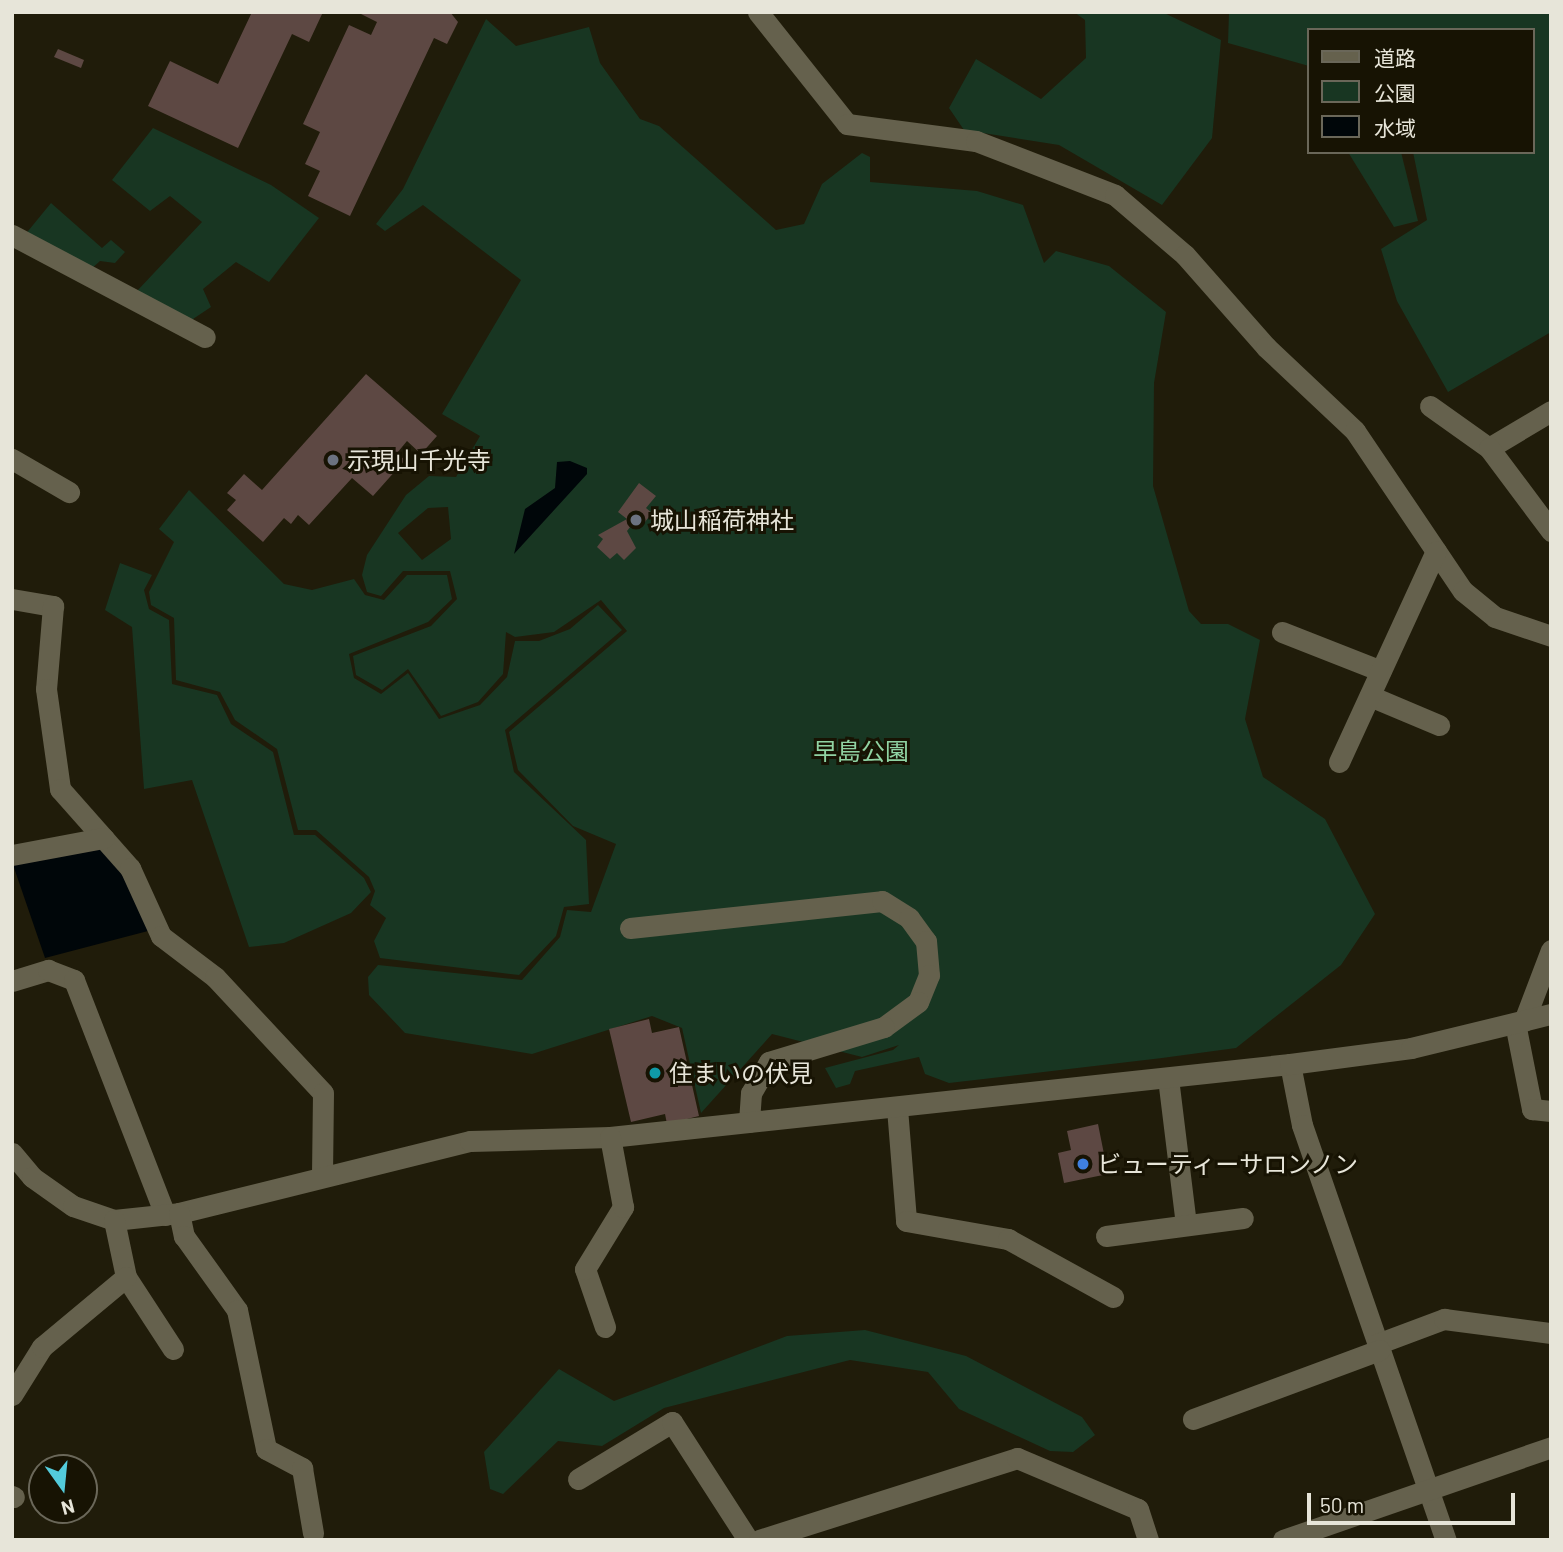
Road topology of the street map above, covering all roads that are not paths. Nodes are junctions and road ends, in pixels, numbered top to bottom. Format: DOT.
graph roads {
  1 [pos="758,12"];
  2 [pos="15,242"];
  3 [pos="205,337"];
  4 [pos="1430,406"];
  5 [pos="1551,411"];
  6 [pos="1489,449"];
  7 [pos="12,459"];
  8 [pos="69,492"];
  9 [pos="1551,531"];
  10 [pos="1436,551"];
  11 [pos="12,599"];
  12 [pos="1282,632"];
  13 [pos="1551,636"];
  14 [pos="1381,671"];
  15 [pos="1370,696"];
  16 [pos="1439,725"];
  17 [pos="1339,762"];
  18 [pos="103,838"];
  19 [pos="12,855"];
  20 [pos="629,928"];
  21 [pos="1551,950"];
  22 [pos="12,981"];
  23 [pos="1551,1014"];
  24 [pos="1520,1022"];
  25 [pos="1290,1064"];
  26 [pos="1168,1078"];
  27 [pos="897,1108"];
  28 [pos="1551,1111"];
  29 [pos="749,1122"];
  30 [pos="610,1137"];
  31 [pos="14,1160"];
  32 [pos="322,1177"];
  33 [pos="172,1214"];
  34 [pos="1244,1218"];
  35 [pos="114,1220"];
  36 [pos="1186,1225"];
  37 [pos="1106,1236"];
  38 [pos="126,1277"];
  39 [pos="1113,1297"];
  40 [pos="605,1327"];
  41 [pos="1551,1334"];
  42 [pos="1379,1347"];
  43 [pos="173,1349"];
  44 [pos="19,1360"];
  45 [pos="12,1395"];
  46 [pos="1193,1419"];
  47 [pos="1551,1447"];
  48 [pos="578,1479"];
  49 [pos="1428,1489"];
  50 [pos="313,1533"];
  51 [pos="748,1540"];
  52 [pos="759,1540"];
  53 [pos="1148,1540"];
  54 [pos="1283,1540"];
  55 [pos="1446,1540"];
  1 -- 10 [label="street"];
  2 -- 3 [label="street"];
  4 -- 6 [label="street"];
  5 -- 6 [label="street"];
  6 -- 9 [label="street"];
  7 -- 8 [label="street"];
  10 -- 13 [label="street"];
  10 -- 14 [label="street"];
  11 -- 18 [label="street"];
  12 -- 14 [label="street"];
  14 -- 15 [label="street"];
  15 -- 16 [label="street"];
  15 -- 17 [label="street"];
  18 -- 19 [label="street"];
  18 -- 32 [label="street"];
  20 -- 29 [label="street"];
  21 -- 24 [label="street"];
  22 -- 33 [label="street"];
  23 -- 24 [label="street"];
  24 -- 25 [label="street"];
  24 -- 28 [label="street"];
  25 -- 26 [label="street"];
  25 -- 42 [label="street"];
  26 -- 27 [label="street"];
  26 -- 36 [label="street"];
  27 -- 29 [label="street"];
  27 -- 39 [label="street"];
  29 -- 30 [label="street"];
  30 -- 32 [label="street"];
  30 -- 40 [label="street"];
  31 -- 35 [label="street"];
  32 -- 33 [label="street"];
  33 -- 35 [label="street"];
  33 -- 50 [label="street"];
  34 -- 36 [label="street"];
  35 -- 38 [label="street"];
  36 -- 37 [label="street"];
  38 -- 43 [label="street"];
  38 -- 44 [label="street"];
  41 -- 42 [label="street"];
  42 -- 46 [label="street"];
  42 -- 49 [label="street"];
  44 -- 45 [label="street"];
  47 -- 49 [label="street"];
  48 -- 51 [label="street"];
  49 -- 54 [label="street"];
  49 -- 55 [label="street"];
  52 -- 53 [label="street"];
}
